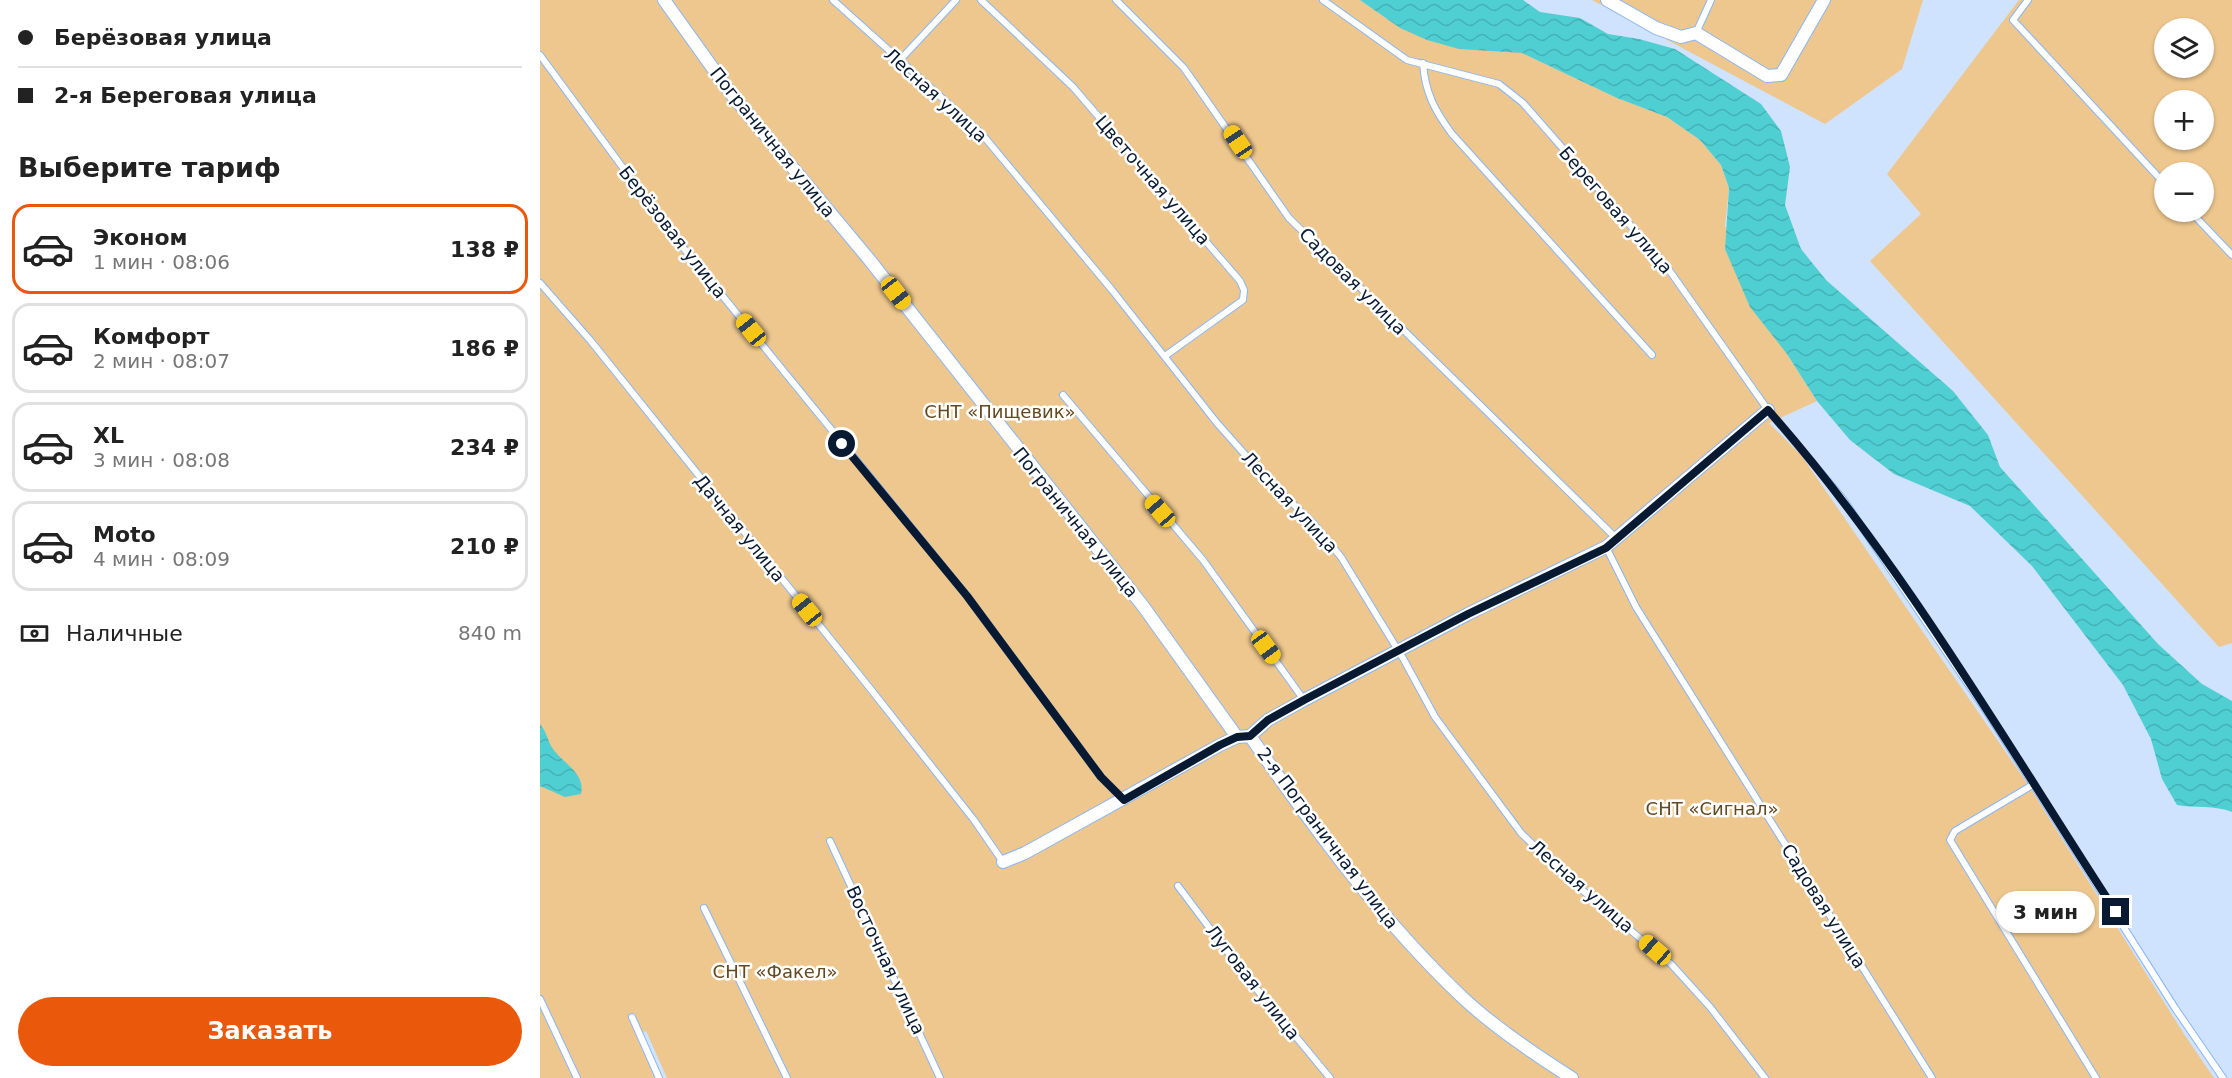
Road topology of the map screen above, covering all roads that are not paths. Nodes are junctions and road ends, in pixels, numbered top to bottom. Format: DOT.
graph roads {
  1 [pos="664,0"];
  2 [pos="833,0"];
  3 [pos="956,0"];
  4 [pos="981,0"];
  5 [pos="1116,0"];
  6 [pos="1323,0"];
  7 [pos="1607,0"];
  8 [pos="1711,0"];
  9 [pos="1824,0"];
  10 [pos="2028,0"];
  11 [pos="1696,33"];
  12 [pos="540,55"];
  13 [pos="899,61"];
  14 [pos="1423,63"];
  15 [pos="2154,172"];
  16 [pos="2201,222"];
  17 [pos="2232,255"];
  18 [pos="540,283"];
  19 [pos="1652,355"];
  20 [pos="1165,356"];
  21 [pos="1063,395"];
  22 [pos="1768,410"];
  23 [pos="1616,539"];
  24 [pos="1606,548"];
  25 [pos="1398,651"];
  26 [pos="1304,700"];
  27 [pos="1250,736"];
  28 [pos="1237,737"];
  29 [pos="2034,784"];
  30 [pos="1124,800"];
  31 [pos="830,842"];
  32 [pos="1003,862"];
  33 [pos="1178,886"];
  34 [pos="704,908"];
  35 [pos="540,999"];
  36 [pos="632,1017"];
  37 [pos="577,1078"];
  38 [pos="660,1078"];
  39 [pos="787,1078"];
  40 [pos="940,1078"];
  41 [pos="1330,1078"];
  42 [pos="1572,1078"];
  43 [pos="1765,1078"];
  44 [pos="1932,1078"];
  45 [pos="2096,1078"];
  46 [pos="2223,1078"];
  1 -- 28 [label="street, Пограничная улица"];
  2 -- 13 [label="lane, Лесная улица"];
  3 -- 13 [label="lane"];
  4 -- 20 [label="lane, Цветочная улица"];
  5 -- 23 [label="lane, Садовая улица"];
  6 -- 14 [label="lane, Береговая улица"];
  7 -- 11 [label="street"];
  8 -- 11 [label="lane"];
  9 -- 11 [label="street"];
  10 -- 15 [label="lane"];
  12 -- 30 [label="lane, Берёзовая улица"];
  13 -- 20 [label="lane, Лесная улица"];
  14 -- 19 [label="lane"];
  14 -- 22 [label="lane, Береговая улица"];
  16 -- 17 [label="lane"];
  18 -- 32 [label="lane, Дачная улица"];
  20 -- 25 [label="lane, Лесная улица"];
  21 -- 26 [label="lane"];
  22 -- 23 [label="street"];
  22 -- 29 [label="lane, Береговая улица"];
  23 -- 24 [label="street"];
  24 -- 25 [label="street"];
  24 -- 44 [label="lane, Садовая улица"];
  25 -- 26 [label="street"];
  25 -- 43 [label="lane, Лесная улица"];
  26 -- 27 [label="street"];
  27 -- 28 [label="street"];
  27 -- 42 [label="street, 2-я Пограничная улица"];
  28 -- 30 [label="street"];
  29 -- 45 [label="lane"];
  29 -- 46 [label="lane, Береговая улица"];
  30 -- 32 [label="street"];
  31 -- 40 [label="lane, Восточная улица"];
  33 -- 41 [label="lane, Луговая улица"];
  34 -- 39 [label="lane"];
  35 -- 37 [label="lane"];
  36 -- 38 [label="lane"];
}
